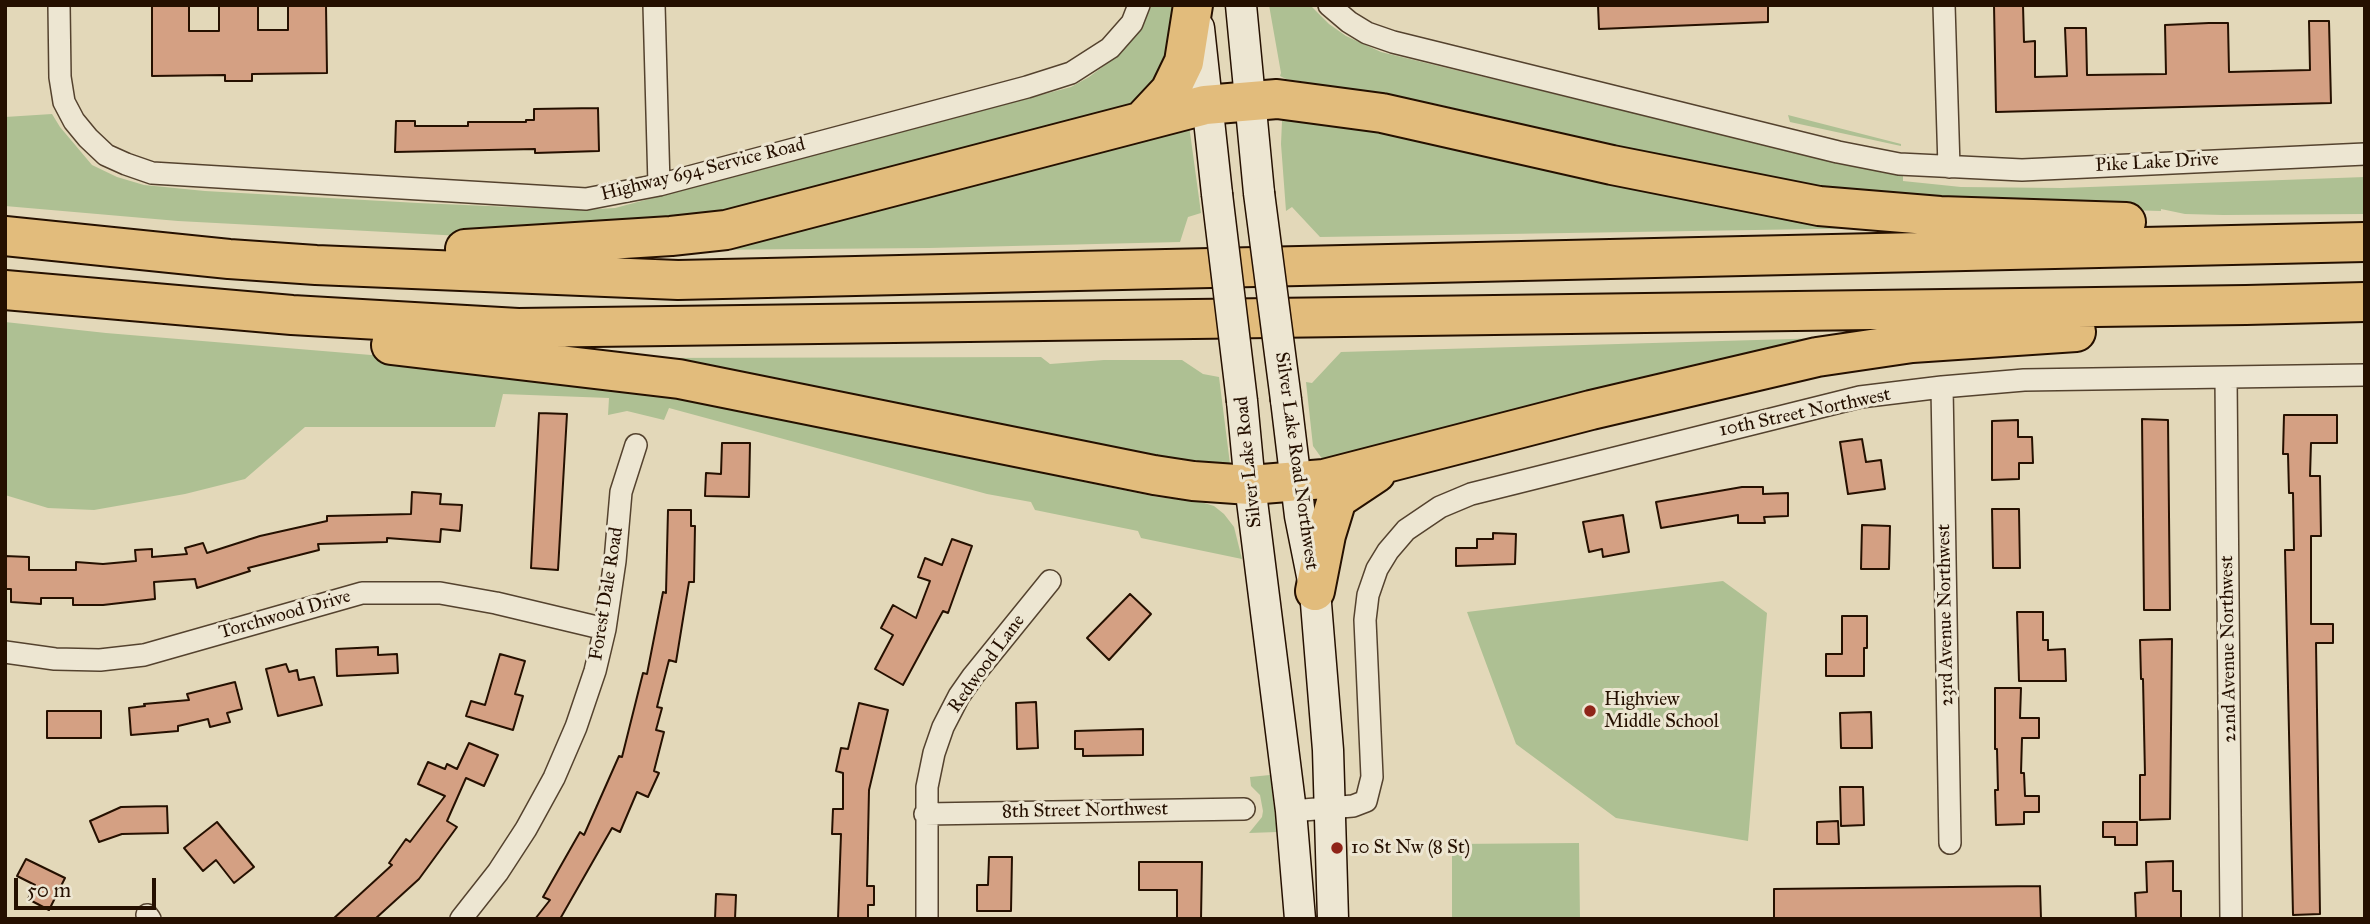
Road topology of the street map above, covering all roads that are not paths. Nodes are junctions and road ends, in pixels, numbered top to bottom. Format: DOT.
graph roads {
  1 [pos="59,5"];
  2 [pos="654,5"];
  3 [pos="1139,5"];
  4 [pos="1195,5"];
  5 [pos="1241,5"];
  6 [pos="1329,5"];
  7 [pos="1944,5"];
  8 [pos="1250,100"];
  9 [pos="1205,105"];
  10 [pos="1142,121"];
  11 [pos="2365,154"];
  12 [pos="1949,167"];
  13 [pos="659,185"];
  14 [pos="5,236"];
  15 [pos="2349,242"];
  16 [pos="126,249"];
  17 [pos="5,290"];
  18 [pos="2365,302"];
  19 [pos="2246,305"];
  20 [pos="292,315"];
  21 [pos="2365,375"];
  22 [pos="2226,378"];
  23 [pos="1942,387"];
  24 [pos="636,445"];
  25 [pos="1394,462"];
  26 [pos="1296,482"];
  27 [pos="1250,485"];
  28 [pos="1050,581"];
  29 [pos="1315,591"];
  30 [pos="605,629"];
  31 [pos="5,652"];
  32 [pos="1244,809"];
  33 [pos="1330,809"];
  34 [pos="1291,811"];
  35 [pos="925,814"];
  36 [pos="1950,843"];
  37 [pos="461,919"];
  38 [pos="927,919"];
  39 [pos="1300,919"];
  40 [pos="1333,919"];
  41 [pos="2231,919"];
  1 -- 13 [label="street, Highway 694 Service Road"];
  2 -- 13 [label="street"];
  3 -- 13 [label="street, Highway 694 Service Road"];
  4 -- 9 [label="main road, Silver Lake Road"];
  4 -- 10 [label="highway"];
  5 -- 8 [label="main road, Silver Lake Road Northwest"];
  6 -- 12 [label="street, Pike Lake Drive"];
  7 -- 12 [label="street"];
  8 -- 9 [label="highway"];
  8 -- 15 [label="highway"];
  8 -- 26 [label="main road, Silver Lake Road Northwest, bridge"];
  9 -- 10 [label="highway"];
  9 -- 27 [label="main road, Silver Lake Road, bridge"];
  10 -- 16 [label="highway"];
  11 -- 12 [label="street, Pike Lake Drive"];
  14 -- 16 [label="highway"];
  15 -- 16 [label="highway"];
  17 -- 20 [label="highway"];
  18 -- 19 [label="highway"];
  19 -- 20 [label="highway"];
  19 -- 25 [label="highway"];
  20 -- 27 [label="highway"];
  21 -- 22 [label="street, 10th Street Northwest"];
  22 -- 23 [label="street, 10th Street Northwest"];
  22 -- 41 [label="street, 22nd Avenue Northwest"];
  23 -- 33 [label="street, 10th Street Northwest"];
  23 -- 36 [label="street, 23rd Avenue Northwest"];
  24 -- 30 [label="street, Forest Dale Road"];
  25 -- 26 [label="highway"];
  25 -- 29 [label="highway"];
  26 -- 27 [label="highway"];
  26 -- 29 [label="main road, Silver Lake Road Northwest"];
  27 -- 34 [label="main road, Silver Lake Road"];
  28 -- 35 [label="street, Redwood Lane"];
  29 -- 33 [label="main road, Silver Lake Road Northwest"];
  30 -- 31 [label="street, Torchwood Drive"];
  30 -- 37 [label="street, Forest Dale Road"];
  32 -- 35 [label="street, 8th Street Northwest"];
  33 -- 34 [label="street"];
  33 -- 40 [label="main road, Silver Lake Road Northwest"];
  34 -- 39 [label="main road, Silver Lake Road"];
  35 -- 38 [label="street, Redwood Lane"];
}
